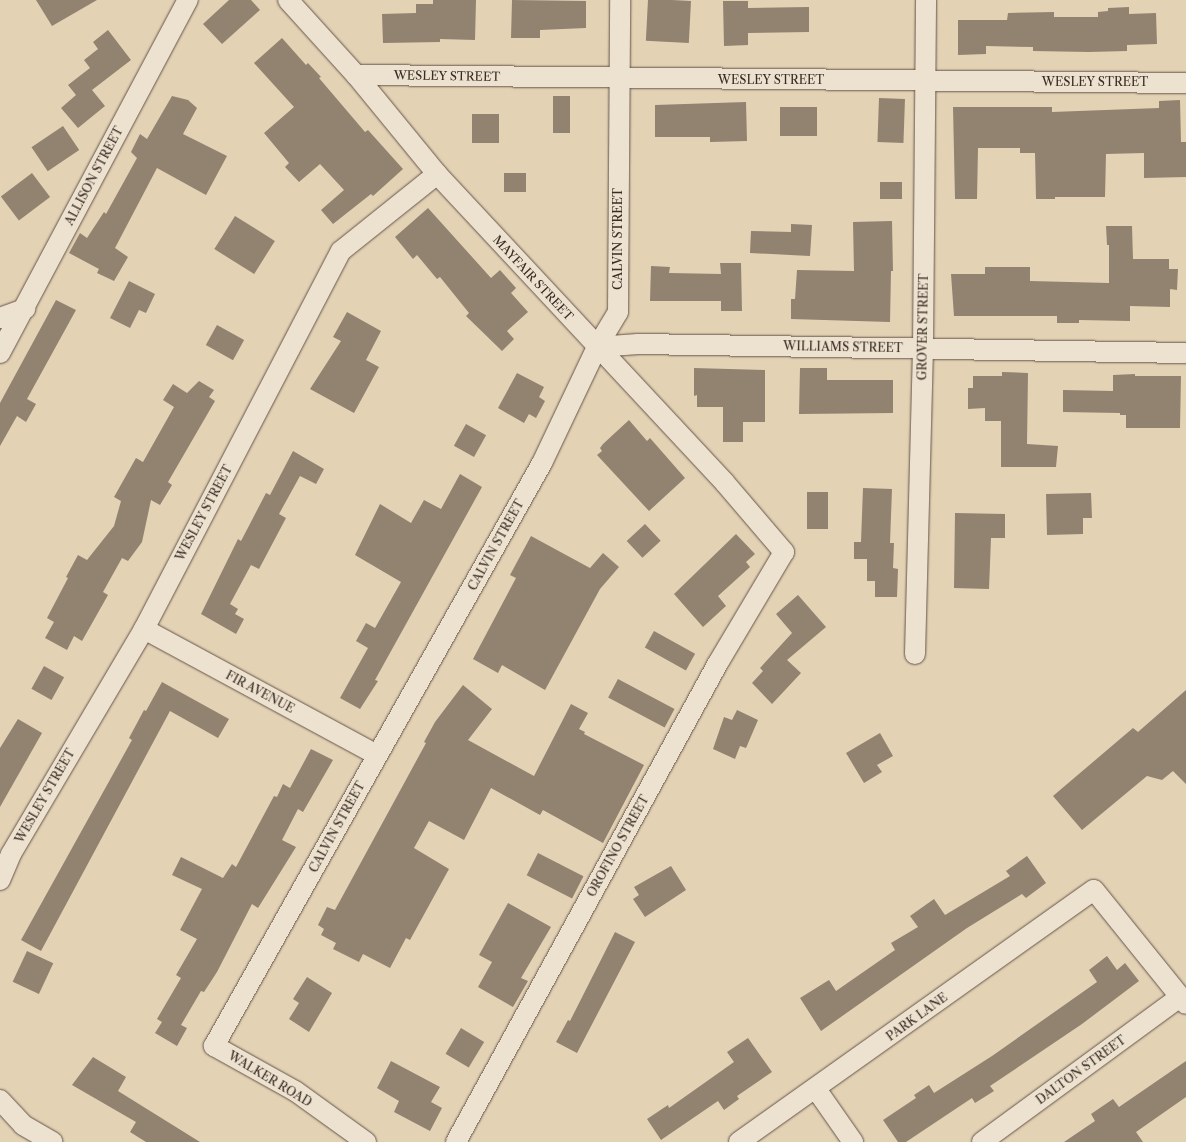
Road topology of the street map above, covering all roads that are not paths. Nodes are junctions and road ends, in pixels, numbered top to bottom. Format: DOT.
graph roads {
  1 [pos="188,0"];
  2 [pos="288,0"];
  3 [pos="620,0"];
  4 [pos="926,0"];
  5 [pos="356,75"];
  6 [pos="619,79"];
  7 [pos="926,81"];
  8 [pos="1186,83"];
  9 [pos="437,174"];
  10 [pos="24,309"];
  11 [pos="0,318"];
  12 [pos="597,347"];
  13 [pos="923,348"];
  14 [pos="0,352"];
  15 [pos="1186,353"];
  16 [pos="784,552"];
  17 [pos="144,629"];
  18 [pos="915,654"];
  19 [pos="377,755"];
  20 [pos="0,880"];
  21 [pos="1183,1000"];
  22 [pos="214,1046"];
  23 [pos="816,1089"];
  24 [pos="0,1100"];
  25 [pos="53,1142"];
  26 [pos="366,1142"];
  27 [pos="456,1142"];
  28 [pos="739,1142"];
  29 [pos="853,1142"];
  30 [pos="982,1142"];
  1 -- 10 [label="street, ALLISON STREET"];
  2 -- 5 [label="street, MAYFAIR STREET"];
  3 -- 6 [label="street, CALVIN STREET"];
  4 -- 7 [label="street, GROVER STREET"];
  5 -- 6 [label="street, WESLEY STREET"];
  5 -- 9 [label="street, MAYFAIR STREET"];
  6 -- 7 [label="street, WESLEY STREET"];
  6 -- 12 [label="street, CALVIN STREET"];
  7 -- 8 [label="street, WESLEY STREET"];
  7 -- 13 [label="street, GROVER STREET"];
  9 -- 12 [label="street, MAYFAIR STREET"];
  9 -- 17 [label="street, WESLEY STREET"];
  10 -- 11 [label="street"];
  10 -- 14 [label="street, ALLISON STREET"];
  12 -- 13 [label="street, WILLIAMS STREET"];
  12 -- 16 [label="street, MAYFAIR STREET"];
  12 -- 19 [label="street, CALVIN STREET"];
  13 -- 15 [label="street, WILLIAMS STREET"];
  13 -- 18 [label="street, GROVER STREET"];
  16 -- 27 [label="street, OROFINO STREET"];
  17 -- 19 [label="street, FIR AVENUE"];
  17 -- 20 [label="street, WESLEY STREET"];
  19 -- 22 [label="street, CALVIN STREET"];
  21 -- 23 [label="street, PARK LANE"];
  21 -- 30 [label="street, DALTON STREET"];
  22 -- 26 [label="street, WALKER ROAD"];
  23 -- 28 [label="street, PARK LANE"];
  23 -- 29 [label="street"];
  24 -- 25 [label="street"];
}
